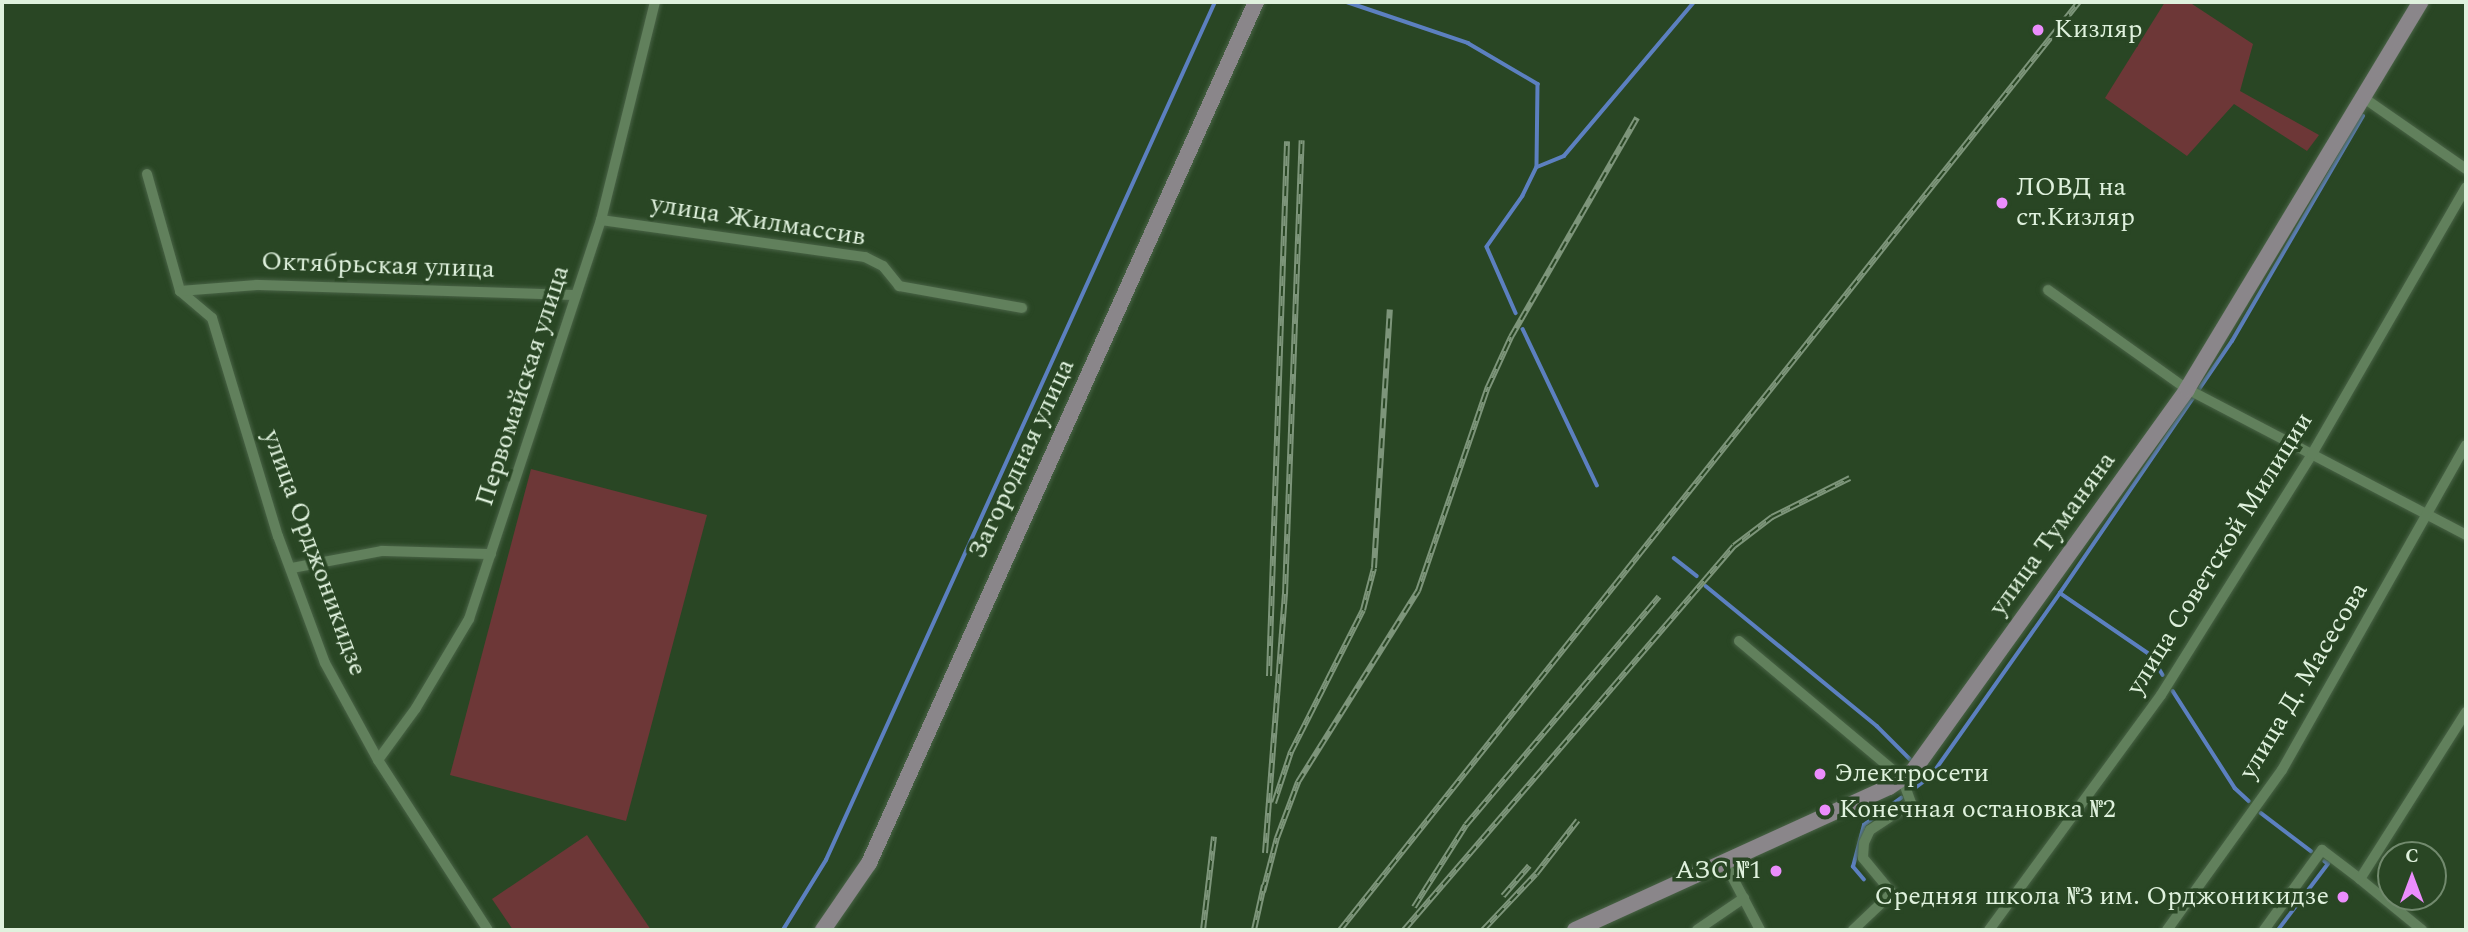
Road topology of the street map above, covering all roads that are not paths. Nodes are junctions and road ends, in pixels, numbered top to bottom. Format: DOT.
graph roads {
  1 [pos="654,2"];
  2 [pos="1256,2"];
  3 [pos="2420,2"];
  4 [pos="2361,96"];
  5 [pos="2466,169"];
  6 [pos="147,174"];
  7 [pos="2466,187"];
  8 [pos="601,220"];
  9 [pos="180,290"];
  10 [pos="2048,290"];
  11 [pos="576,295"];
  12 [pos="1022,308"];
  13 [pos="2187,389"];
  14 [pos="2466,445"];
  15 [pos="2312,454"];
  16 [pos="2427,515"];
  17 [pos="2466,536"];
  18 [pos="491,554"];
  19 [pos="292,568"];
  20 [pos="1739,641"];
  21 [pos="2466,712"];
  22 [pos="377,760"];
  23 [pos="1902,778"];
  24 [pos="1724,861"];
  25 [pos="2360,879"];
  26 [pos="1744,898"];
  27 [pos="488,930"];
  28 [pos="823,930"];
  29 [pos="1575,930"];
  30 [pos="1697,930"];
  31 [pos="1760,930"];
  32 [pos="1853,930"];
  33 [pos="1989,930"];
  34 [pos="2167,930"];
  35 [pos="2264,930"];
  36 [pos="2422,930"];
  1 -- 8 [label="street, Первомайская улица"];
  2 -- 28 [label="street, Загородная улица"];
  3 -- 4 [label="street, улица Туманяна"];
  4 -- 5 [label="street"];
  4 -- 13 [label="street, улица Туманяна"];
  6 -- 9 [label="street"];
  7 -- 15 [label="street, улица Советской Милиции"];
  8 -- 11 [label="street, Первомайская улица"];
  8 -- 12 [label="street, улица Жилмассив"];
  9 -- 11 [label="street, Октябрьская улица"];
  9 -- 19 [label="street, улица Орджоникидзе"];
  10 -- 13 [label="street"];
  11 -- 18 [label="street, Первомайская улица"];
  13 -- 15 [label="street"];
  13 -- 23 [label="street, улица Туманяна"];
  14 -- 16 [label="street, улица Д. Масесова"];
  15 -- 16 [label="street"];
  15 -- 33 [label="street, улица Советской Милиции"];
  16 -- 17 [label="street"];
  16 -- 34 [label="street, улица Д. Масесова"];
  18 -- 19 [label="street"];
  18 -- 22 [label="street, Первомайская улица"];
  19 -- 22 [label="street, улица Орджоникидзе"];
  20 -- 23 [label="street"];
  21 -- 25 [label="street"];
  22 -- 27 [label="street, улица Орджоникидзе"];
  23 -- 24 [label="street, улица Туманяна"];
  23 -- 32 [label="street"];
  24 -- 26 [label="street"];
  24 -- 29 [label="street, улица Туманяна"];
  25 -- 35 [label="street"];
  25 -- 36 [label="street"];
  26 -- 30 [label="street"];
  26 -- 31 [label="street"];
}
